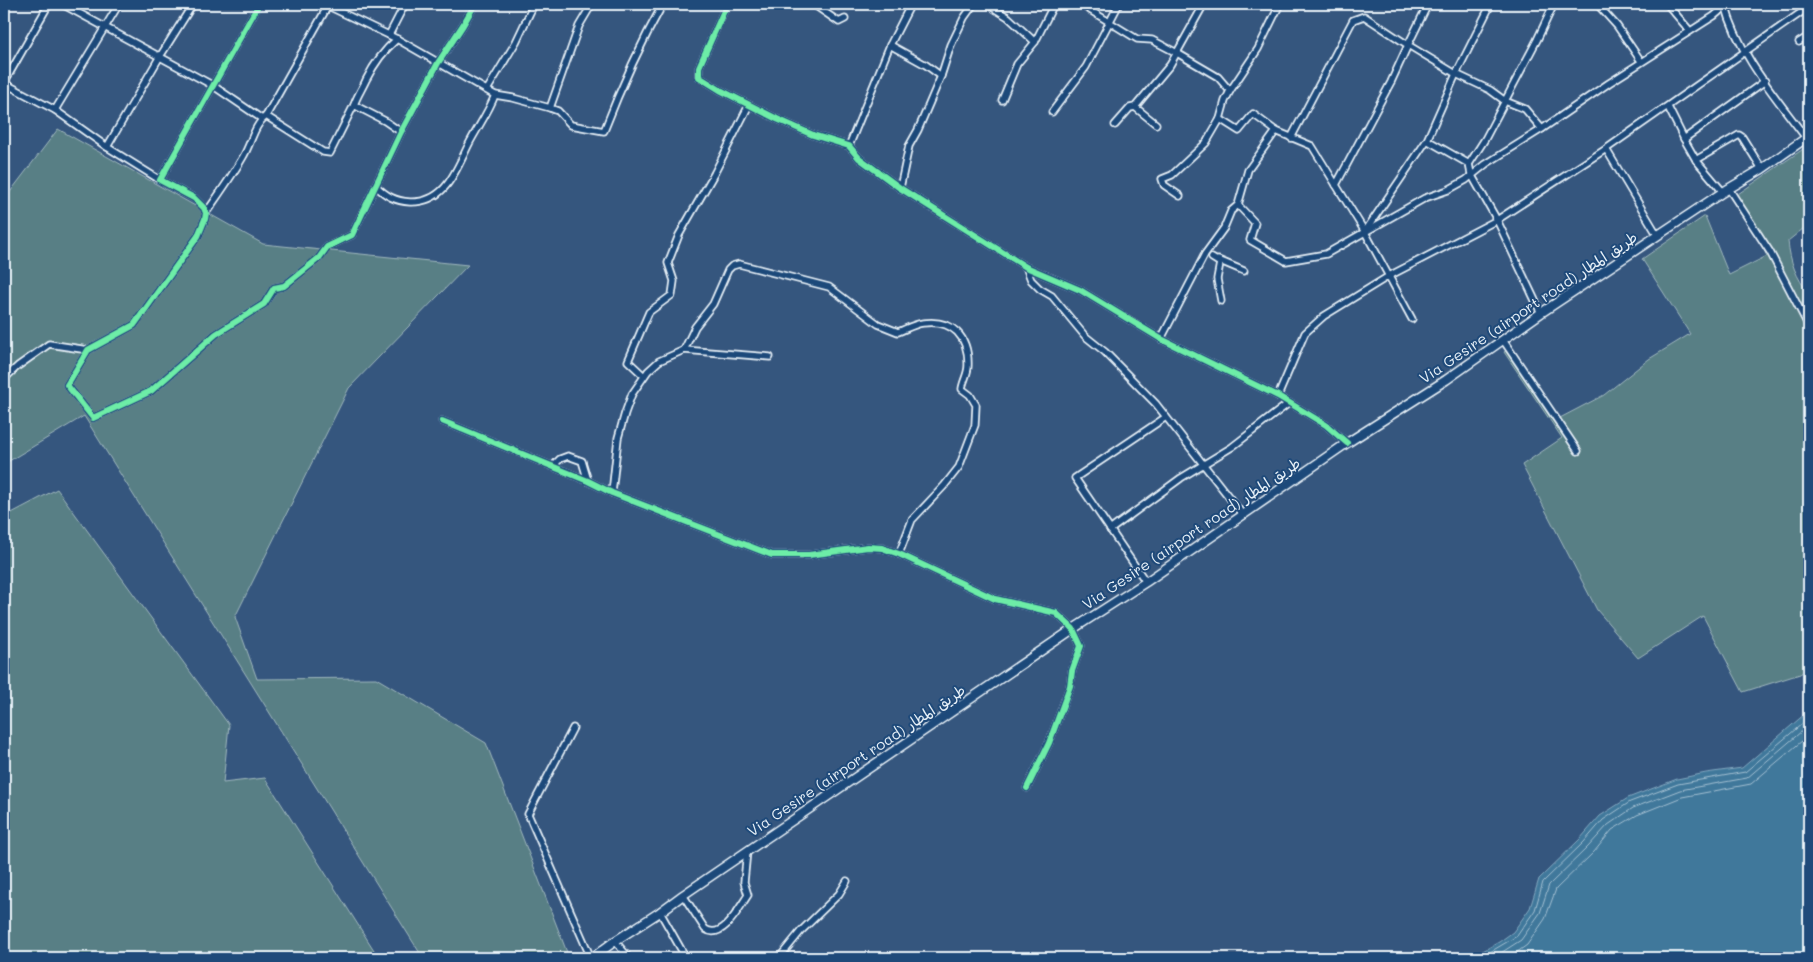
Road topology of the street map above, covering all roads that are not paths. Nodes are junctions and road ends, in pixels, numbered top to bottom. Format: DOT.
graph roads {
  1 [pos="50,4"];
  2 [pos="62,4"];
  3 [pos="119,4"];
  4 [pos="193,4"];
  5 [pos="259,4"];
  6 [pos="327,4"];
  7 [pos="405,4"];
  8 [pos="475,4"];
  9 [pos="534,4"];
  10 [pos="592,4"];
  11 [pos="663,4"];
  12 [pos="728,4"];
  13 [pos="813,4"];
  14 [pos="911,4"];
  15 [pos="974,4"];
  16 [pos="987,4"];
  17 [pos="1054,4"];
  18 [pos="1080,4"];
  19 [pos="1120,4"];
  20 [pos="1204,4"];
  21 [pos="1280,4"];
  22 [pos="1428,4"];
  23 [pos="1490,4"];
  24 [pos="1554,4"];
  25 [pos="1597,4"];
  26 [pos="1667,4"];
  27 [pos="1727,4"];
  28 [pos="1809,7"];
  29 [pos="845,19"];
  30 [pos="1108,22"];
  31 [pos="105,27"];
  32 [pos="1690,31"];
  33 [pos="389,35"];
  34 [pos="1809,36"];
  35 [pos="397,39"];
  36 [pos="1035,42"];
  37 [pos="1799,42"];
  38 [pos="1408,44"];
  39 [pos="890,45"];
  40 [pos="1177,53"];
  41 [pos="1745,53"];
  42 [pos="159,58"];
  43 [pos="1641,61"];
  44 [pos="438,63"];
  45 [pos="1456,74"];
  46 [pos="941,76"];
  47 [pos="1765,81"];
  48 [pos="4,83"];
  49 [pos="212,85"];
  50 [pos="487,90"];
  51 [pos="1230,91"];
  52 [pos="495,95"];
  53 [pos="1002,100"];
  54 [pos="1506,101"];
  55 [pos="354,105"];
  56 [pos="749,105"];
  57 [pos="1668,106"];
  58 [pos="1135,107"];
  59 [pos="550,108"];
  60 [pos="55,110"];
  61 [pos="1052,112"];
  62 [pos="264,118"];
  63 [pos="1220,119"];
  64 [pos="1156,124"];
  65 [pos="1115,125"];
  66 [pos="1542,129"];
  67 [pos="1276,131"];
  68 [pos="401,132"];
  69 [pos="1807,137"];
  70 [pos="1291,138"];
  71 [pos="1684,139"];
  72 [pos="1427,140"];
  73 [pos="849,146"];
  74 [pos="108,147"];
  75 [pos="1606,150"];
  76 [pos="1696,160"];
  77 [pos="1469,164"];
  78 [pos="1762,169"];
  79 [pos="1471,174"];
  80 [pos="160,180"];
  81 [pos="1336,185"];
  82 [pos="376,186"];
  83 [pos="900,188"];
  84 [pos="1726,190"];
  85 [pos="1180,196"];
  86 [pos="1238,205"];
  87 [pos="206,213"];
  88 [pos="1497,220"];
  89 [pos="1365,232"];
  90 [pos="1658,236"];
  91 [pos="1205,254"];
  92 [pos="1212,258"];
  93 [pos="1026,267"];
  94 [pos="1244,271"];
  95 [pos="1389,276"];
  96 [pos="1221,300"];
  97 [pos="1541,314"];
  98 [pos="1412,319"];
  99 [pos="1809,327"];
  100 [pos="1161,339"];
  101 [pos="1504,340"];
  102 [pos="88,350"];
  103 [pos="684,350"];
  104 [pos="770,357"];
  105 [pos="644,376"];
  106 [pos="4,379"];
  107 [pos="1278,396"];
  108 [pos="1289,403"];
  109 [pos="1166,417"];
  110 [pos="442,421"];
  111 [pos="1347,442"];
  112 [pos="1578,451"];
  113 [pos="1203,464"];
  114 [pos="552,466"];
  115 [pos="588,481"];
  116 [pos="612,493"];
  117 [pos="1243,515"];
  118 [pos="1110,530"];
  119 [pos="898,554"];
  120 [pos="1146,582"];
  121 [pos="1073,629"];
  122 [pos="573,728"];
  123 [pos="1028,788"];
  124 [pos="747,851"];
  125 [pos="847,881"];
  126 [pos="683,895"];
  127 [pos="660,912"];
  128 [pos="615,941"];
  129 [pos="592,958"];
  130 [pos="629,958"];
  131 [pos="686,958"];
  132 [pos="779,958"];
  1 -- 48 [label="street"];
  2 -- 31 [label="street"];
  3 -- 31 [label="street"];
  4 -- 42 [label="street"];
  5 -- 49 [label="street"];
  6 -- 33 [label="street"];
  6 -- 62 [label="street"];
  7 -- 33 [label="street"];
  8 -- 44 [label="street"];
  9 -- 50 [label="street"];
  10 -- 59 [label="street"];
  11 -- 59 [label="street"];
  12 -- 56 [label="street"];
  13 -- 29 [label="street"];
  14 -- 39 [label="street"];
  15 -- 46 [label="street"];
  16 -- 36 [label="street"];
  17 -- 36 [label="street"];
  18 -- 30 [label="street"];
  19 -- 30 [label="street"];
  20 -- 40 [label="street"];
  21 -- 51 [label="street"];
  22 -- 38 [label="street"];
  23 -- 45 [label="street"];
  24 -- 54 [label="street"];
  25 -- 43 [label="street"];
  26 -- 32 [label="street"];
  27 -- 32 [label="street"];
  27 -- 41 [label="street"];
  28 -- 41 [label="street"];
  30 -- 40 [label="street"];
  30 -- 61 [label="street"];
  31 -- 42 [label="street"];
  31 -- 60 [label="street"];
  32 -- 43 [label="street"];
  33 -- 35 [label="street"];
  34 -- 37 [label="street"];
  35 -- 44 [label="street"];
  35 -- 55 [label="street"];
  36 -- 53 [label="street"];
  38 -- 45 [label="street"];
  38 -- 70 [label="street"];
  38 -- 81 [label="street"];
  39 -- 46 [label="street"];
  39 -- 73 [label="street"];
  40 -- 51 [label="street"];
  40 -- 58 [label="street"];
  41 -- 47 [label="street"];
  41 -- 57 [label="street"];
  42 -- 49 [label="street"];
  42 -- 74 [label="street"];
  43 -- 66 [label="street"];
  44 -- 50 [label="street"];
  44 -- 68 [label="street"];
  45 -- 54 [label="street"];
  45 -- 72 [label="street"];
  46 -- 83 [label="street"];
  47 -- 69 [label="street"];
  47 -- 71 [label="street"];
  48 -- 60 [label="street"];
  49 -- 62 [label="street"];
  49 -- 80 [label="street"];
  50 -- 52 [label="street"];
  51 -- 63 [label="street"];
  52 -- 59 [label="street"];
  52 -- 82 [label="street"];
  54 -- 66 [label="street"];
  54 -- 77 [label="street"];
  55 -- 62 [label="street"];
  55 -- 68 [label="street"];
  56 -- 73 [label="street"];
  56 -- 105 [label="street"];
  57 -- 71 [label="street"];
  57 -- 75 [label="street"];
  58 -- 64 [label="street"];
  58 -- 65 [label="street"];
  60 -- 74 [label="street"];
  62 -- 87 [label="street"];
  63 -- 67 [label="street"];
  63 -- 85 [label="street"];
  66 -- 79 [label="street"];
  67 -- 70 [label="street"];
  67 -- 86 [label="street"];
  68 -- 82 [label="street"];
  69 -- 78 [label="main road, Via Gesire (airport road) طريق المطار"];
  70 -- 81 [label="street"];
  71 -- 76 [label="street"];
  72 -- 77 [label="street"];
  72 -- 89 [label="street"];
  73 -- 83 [label="street"];
  74 -- 80 [label="street"];
  75 -- 88 [label="street"];
  75 -- 90 [label="street"];
  76 -- 78 [label="street"];
  76 -- 84 [label="street"];
  77 -- 79 [label="street"];
  78 -- 84 [label="main road, Via Gesire (airport road) طريق المطار"];
  79 -- 88 [label="street"];
  79 -- 89 [label="street"];
  80 -- 87 [label="street"];
  81 -- 89 [label="street"];
  82 -- 102 [label="street"];
  83 -- 93 [label="street"];
  84 -- 90 [label="main road, Via Gesire (airport road) طريق المطار"];
  84 -- 99 [label="street"];
  86 -- 89 [label="street"];
  86 -- 91 [label="street"];
  87 -- 102 [label="street"];
  88 -- 95 [label="street"];
  88 -- 97 [label="street"];
  89 -- 95 [label="street"];
  90 -- 97 [label="main road, Via Gesire (airport road) طريق المطار"];
  91 -- 92 [label="street"];
  91 -- 100 [label="street"];
  92 -- 94 [label="street"];
  92 -- 96 [label="street"];
  93 -- 100 [label="street"];
  93 -- 109 [label="street"];
  95 -- 98 [label="street"];
  95 -- 107 [label="street"];
  97 -- 101 [label="main road, Via Gesire (airport road) طريق المطار"];
  100 -- 107 [label="street"];
  101 -- 111 [label="main road, Via Gesire (airport road) طريق المطار"];
  101 -- 112 [label="street"];
  102 -- 106 [label="street"];
  103 -- 104 [label="street"];
  103 -- 105 [label="street"];
  103 -- 119 [label="street"];
  105 -- 116 [label="street"];
  107 -- 108 [label="street"];
  108 -- 111 [label="street"];
  108 -- 113 [label="street"];
  109 -- 113 [label="street"];
  109 -- 118 [label="street"];
  110 -- 114 [label="street"];
  111 -- 117 [label="main road, Via Gesire (airport road) طريق المطار"];
  113 -- 117 [label="street"];
  113 -- 118 [label="street"];
  114 -- 115 [label="street"];
  114 -- 115 [label="street"];
  115 -- 116 [label="street"];
  116 -- 119 [label="street"];
  117 -- 120 [label="main road, Via Gesire (airport road) طريق المطار"];
  118 -- 120 [label="street"];
  119 -- 121 [label="street"];
  120 -- 121 [label="main road, Via Gesire (airport road) طريق المطار"];
  121 -- 123 [label="street"];
  121 -- 124 [label="main road, Via Gesire (airport road) طريق المطار"];
  122 -- 129 [label="street"];
  124 -- 126 [label="main road, Via Gesire (airport road) طريق المطار"];
  124 -- 126 [label="street"];
  125 -- 132 [label="street"];
  126 -- 127 [label="main road, Via Gesire (airport road) طريق المطار"];
  127 -- 128 [label="main road, Via Gesire (airport road) طريق المطار"];
  127 -- 131 [label="street"];
  128 -- 129 [label="main road, Via Gesire (airport road) طريق المطار"];
  128 -- 130 [label="street"];
}
